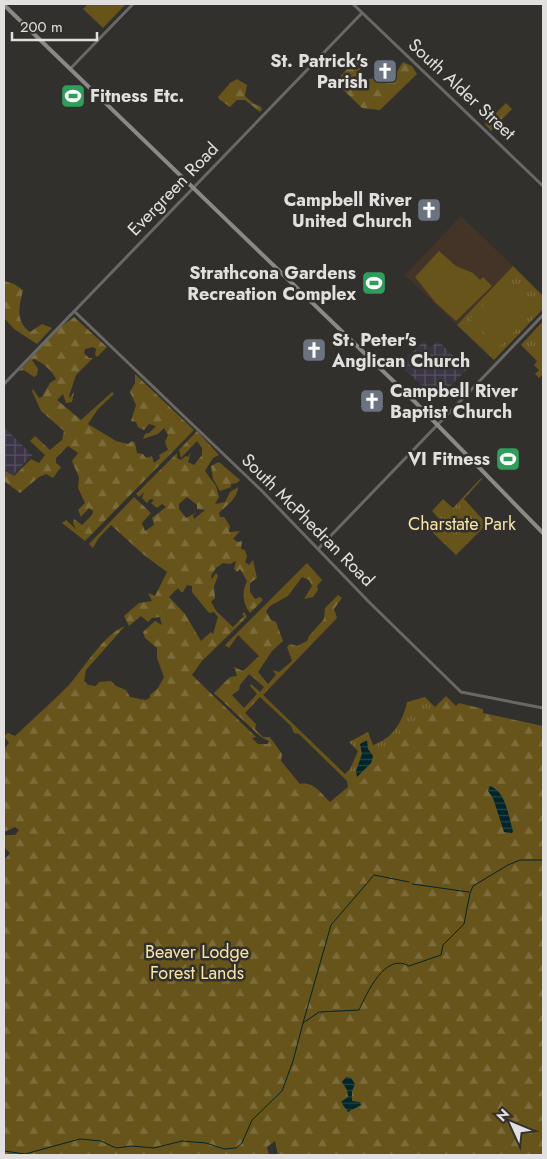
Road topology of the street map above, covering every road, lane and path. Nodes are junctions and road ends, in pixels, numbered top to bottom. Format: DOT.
graph roads {
  1 [pos="133,4"];
  2 [pos="352,4"];
  3 [pos="4,5"];
  4 [pos="362,13"];
  5 [pos="70,69"];
  6 [pos="543,186"];
  7 [pos="193,188"];
  8 [pos="74,311"];
  9 [pos="543,315"];
  10 [pos="4,384"];
  11 [pos="438,424"];
  12 [pos="543,533"];
  13 [pos="318,548"];
  14 [pos="543,708"];
  1 -- 5 [label="street"];
  2 -- 4 [label="street, South Alder Street"];
  3 -- 5 [label="main road"];
  4 -- 6 [label="street, South Alder Street"];
  4 -- 7 [label="street, Evergreen Road"];
  5 -- 7 [label="main road"];
  7 -- 8 [label="street, Evergreen Road"];
  7 -- 11 [label="main road"];
  8 -- 10 [label="street, Evergreen Road"];
  8 -- 13 [label="street, South McPhedran Road"];
  9 -- 11 [label="street"];
  11 -- 12 [label="main road"];
  11 -- 13 [label="street"];
  13 -- 14 [label="street, South McPhedran Road"];
}
